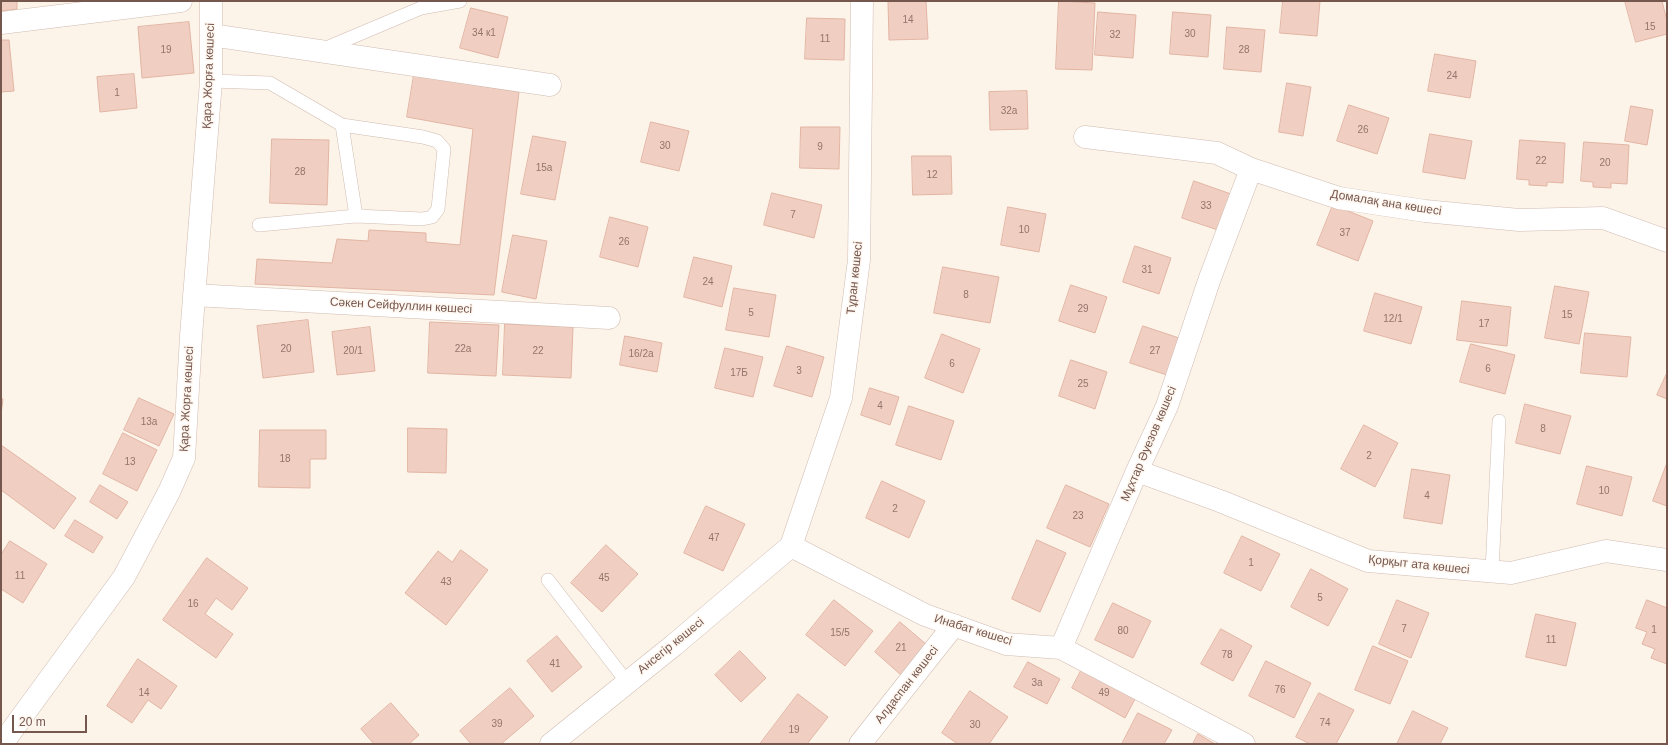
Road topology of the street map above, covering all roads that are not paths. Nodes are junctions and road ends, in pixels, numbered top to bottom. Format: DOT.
graph roads {
  1 [pos="181,1"];
  2 [pos="211,1"];
  3 [pos="460,1"];
  4 [pos="862,1"];
  5 [pos="1,23"];
  6 [pos="211,35"];
  7 [pos="321,51"];
  8 [pos="211,81"];
  9 [pos="550,85"];
  10 [pos="342,125"];
  11 [pos="1085,137"];
  12 [pos="1251,169"];
  13 [pos="356,216"];
  14 [pos="259,225"];
  15 [pos="1667,241"];
  16 [pos="194,295"];
  17 [pos="609,318"];
  18 [pos="1499,421"];
  19 [pos="1137,471"];
  20 [pos="791,546"];
  21 [pos="1667,560"];
  22 [pos="1492,572"];
  23 [pos="548,580"];
  24 [pos="954,625"];
  25 [pos="1061,648"];
  26 [pos="627,682"];
  27 [pos="2,744"];
  28 [pos="551,744"];
  29 [pos="860,744"];
  30 [pos="1244,744"];
  1 -- 5 [label="street"];
  2 -- 6 [label="street, Қара Жорға көшесі"];
  3 -- 7 [label="lane"];
  4 -- 20 [label="street, Тұран көшесі"];
  6 -- 7 [label="street"];
  6 -- 8 [label="street, Қара Жорға көшесі"];
  7 -- 9 [label="street"];
  8 -- 10 [label="lane"];
  8 -- 16 [label="street, Қара Жорға көшесі"];
  10 -- 13 [label="lane"];
  10 -- 13 [label="lane"];
  11 -- 12 [label="street, Домалақ ана көшесі"];
  12 -- 15 [label="street, Домалақ ана көшесі"];
  12 -- 19 [label="street, Мұхтар Әуезов көшесі"];
  13 -- 14 [label="lane"];
  16 -- 17 [label="street, Сәкен Сейфуллин көшесі"];
  16 -- 27 [label="street, Қара Жорға көшесі"];
  18 -- 22 [label="lane"];
  19 -- 22 [label="street, Қорқыт ата көшесі"];
  19 -- 25 [label="street, Мұхтар Әуезов көшесі"];
  20 -- 24 [label="street, Инабат көшесі"];
  20 -- 26 [label="street, Ансегір көшесі"];
  21 -- 22 [label="street, Қорқыт ата көшесі"];
  23 -- 26 [label="lane"];
  24 -- 25 [label="street, Инабат көшесі"];
  24 -- 29 [label="street, Алдаспан көшесі"];
  25 -- 30 [label="street, Инабат көшесі"];
  26 -- 28 [label="street, Ансегір көшесі"];
}
